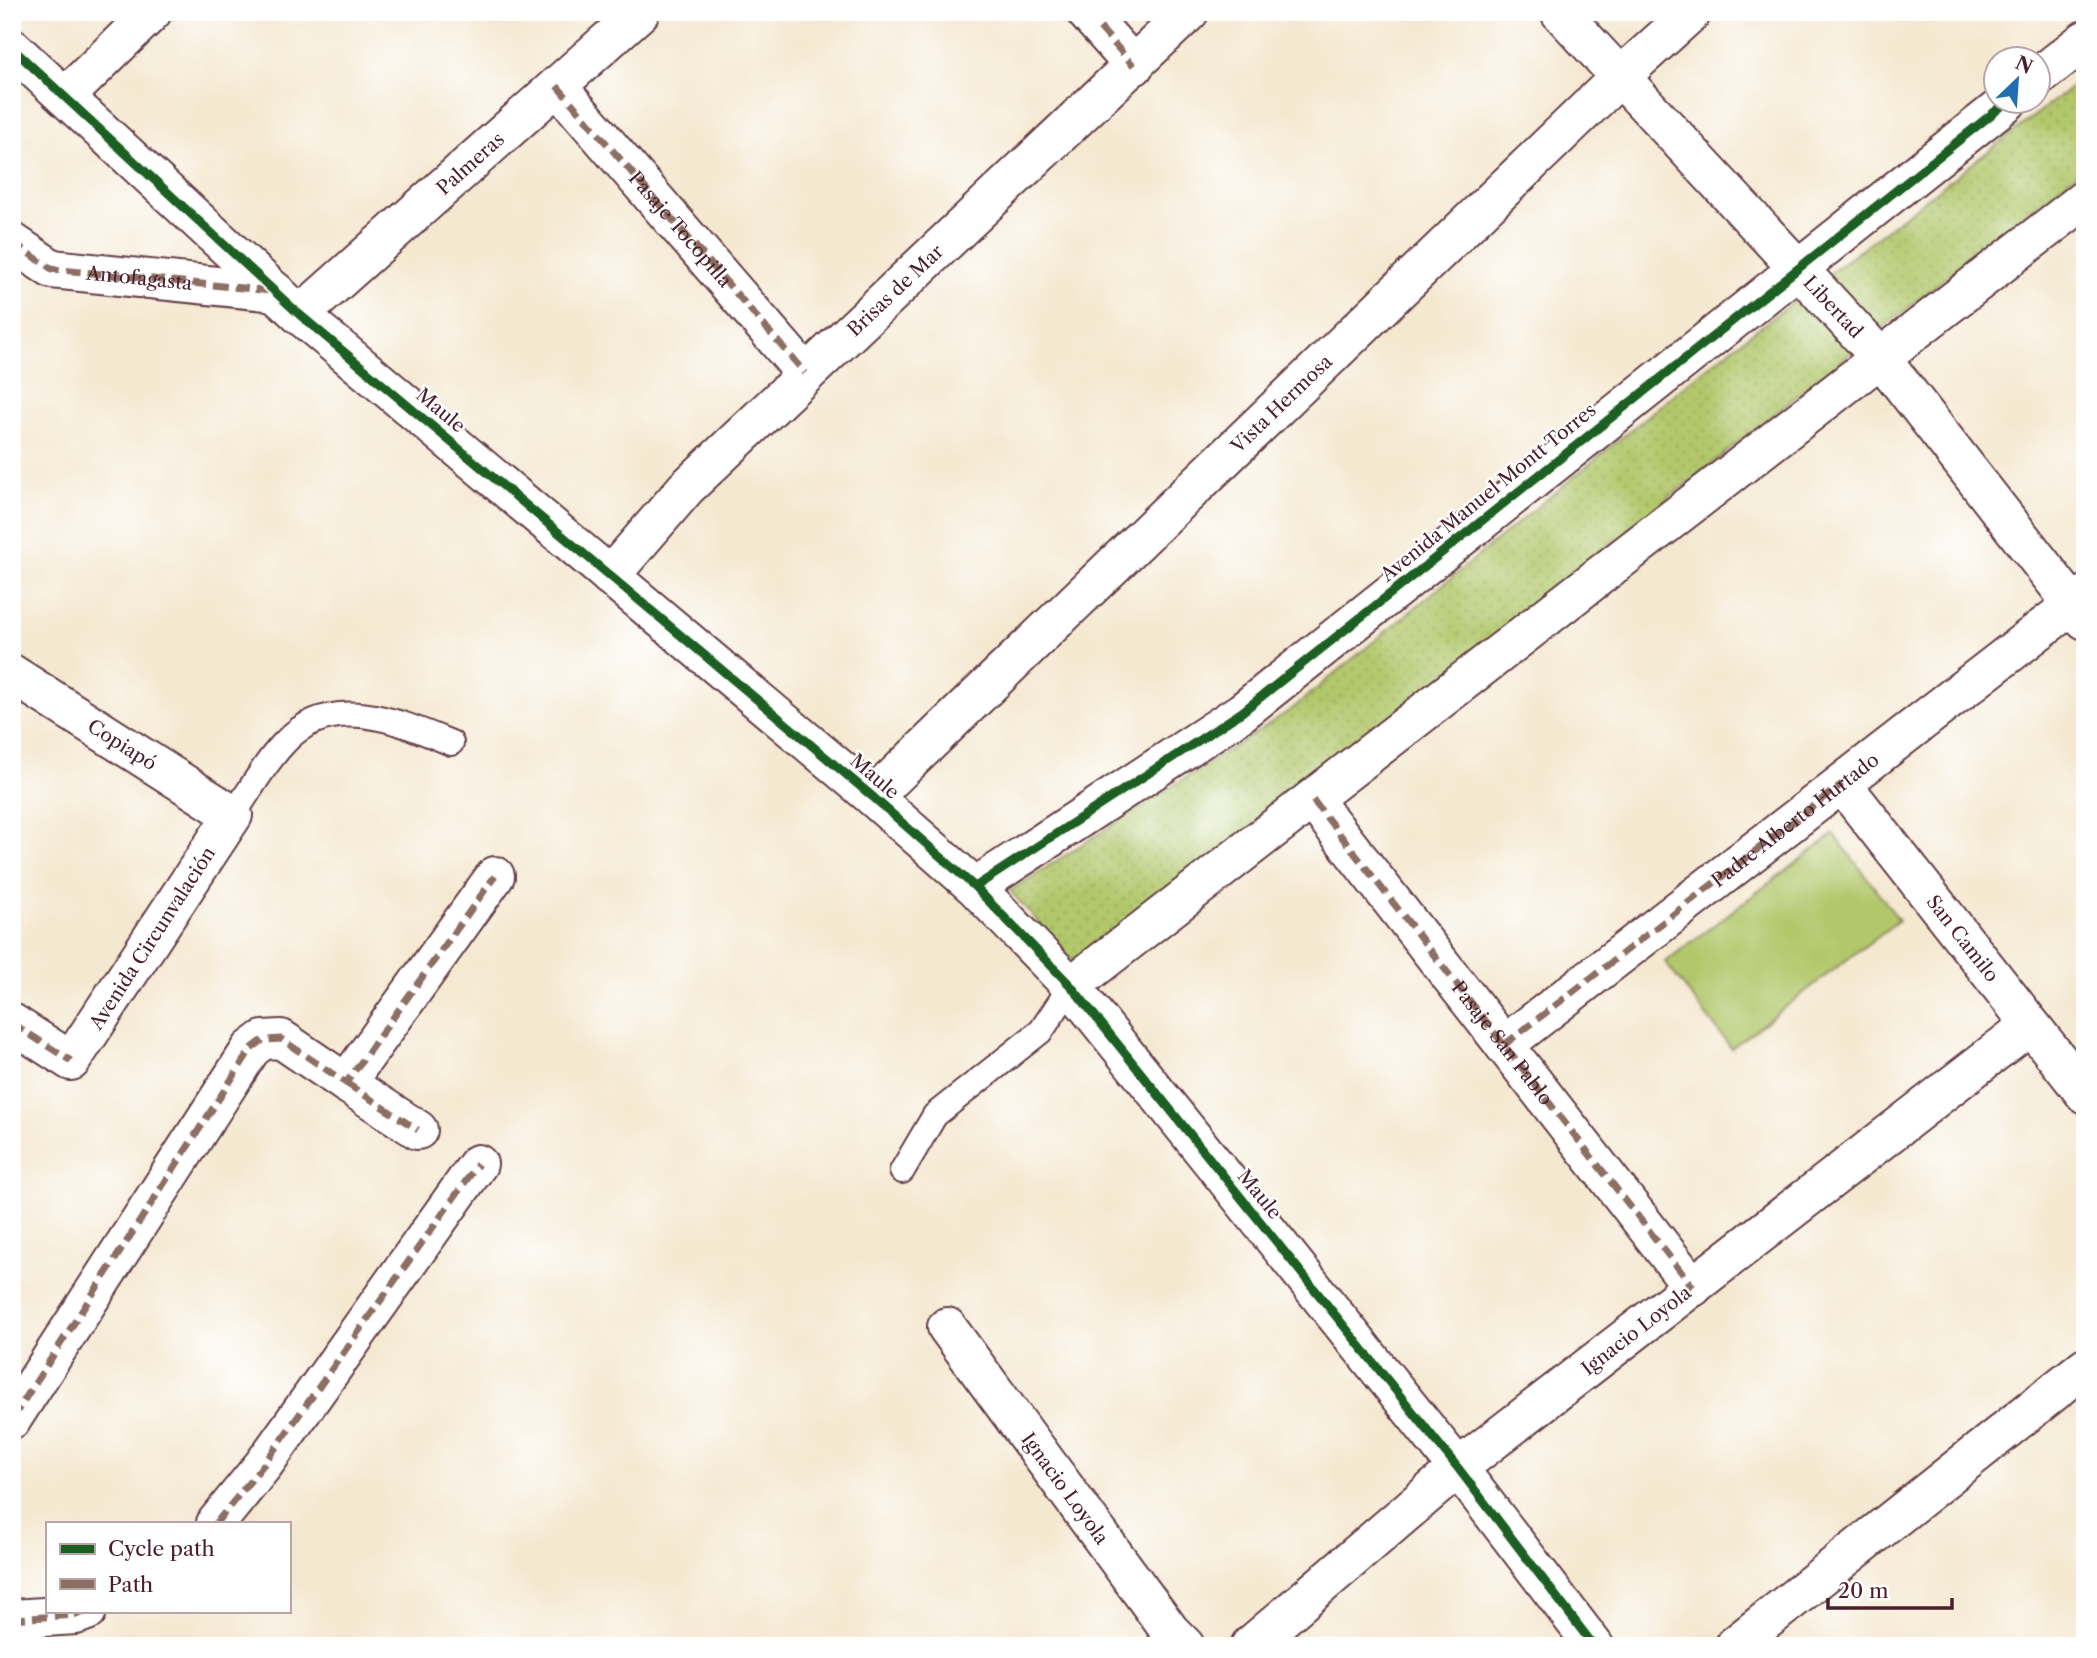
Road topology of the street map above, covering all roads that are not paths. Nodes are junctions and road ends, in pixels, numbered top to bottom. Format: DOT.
graph roads {
  1 [pos="152,12"];
  2 [pos="640,12"];
  3 [pos="1086,12"];
  4 [pos="1189,12"];
  5 [pos="1560,12"];
  6 [pos="1692,12"];
  7 [pos="2085,40"];
  8 [pos="12,48"];
  9 [pos="1134,66"];
  10 [pos="2052,66"];
  11 [pos="1620,77"];
  12 [pos="557,86"];
  13 [pos="65,97"];
  14 [pos="1989,116"];
  15 [pos="2085,199"];
  16 [pos="12,242"];
  17 [pos="1796,267"];
  18 [pos="288,303"];
  19 [pos="1881,358"];
  20 [pos="805,373"];
  21 [pos="610,576"];
  22 [pos="2081,607"];
  23 [pos="12,674"];
  24 [pos="451,743"];
  25 [pos="1842,784"];
  26 [pos="873,797"];
  27 [pos="1313,800"];
  28 [pos="233,815"];
  29 [pos="495,876"];
  30 [pos="975,887"];
  31 [pos="1071,986"];
  32 [pos="12,1023"];
  33 [pos="2030,1026"];
  34 [pos="1504,1045"];
  35 [pos="346,1083"];
  36 [pos="2085,1094"];
  37 [pos="418,1130"];
  38 [pos="478,1164"];
  39 [pos="901,1171"];
  40 [pos="1693,1287"];
  41 [pos="947,1327"];
  42 [pos="2085,1367"];
  43 [pos="12,1419"];
  44 [pos="1458,1468"];
  45 [pos="217,1522"];
  46 [pos="84,1612"];
  47 [pos="12,1619"];
  48 [pos="1185,1646"];
  49 [pos="1250,1646"];
  50 [pos="1594,1646"];
  51 [pos="1734,1646"];
  1 -- 13 [label="street"];
  2 -- 12 [label="street, Palmeras"];
  3 -- 9 [label="street"];
  4 -- 9 [label="street, Brisas de Mar"];
  5 -- 11 [label="street, Libertad"];
  6 -- 11 [label="street, Vista Hermosa"];
  7 -- 10 [label="street"];
  8 -- 13 [label="street, Maule"];
  9 -- 20 [label="street, Brisas de Mar"];
  11 -- 17 [label="street, Libertad"];
  11 -- 26 [label="street, Vista Hermosa"];
  12 -- 18 [label="street, Palmeras"];
  12 -- 20 [label="street, Pasaje Tocopilla"];
  13 -- 18 [label="street, Maule"];
  14 -- 17 [label="street, Avenida Manuel Montt Torres"];
  15 -- 19 [label="street"];
  16 -- 18 [label="street, Antofagasta"];
  17 -- 19 [label="street, Libertad"];
  17 -- 30 [label="street, Avenida Manuel Montt Torres"];
  18 -- 21 [label="street, Maule"];
  19 -- 22 [label="street, Libertad"];
  19 -- 27 [label="street"];
  20 -- 21 [label="street, Brisas de Mar"];
  21 -- 26 [label="street, Maule"];
  22 -- 25 [label="street, Padre Alberto Hurtado"];
  23 -- 28 [label="street, Copiapó"];
  24 -- 28 [label="lane"];
  25 -- 33 [label="street, San Camilo"];
  25 -- 34 [label="street, Padre Alberto Hurtado"];
  26 -- 30 [label="street, Maule"];
  27 -- 31 [label="street"];
  27 -- 34 [label="street, Pasaje San Pablo"];
  28 -- 32 [label="street, Avenida Circunvalación"];
  29 -- 35 [label="street"];
  30 -- 31 [label="street, Maule"];
  31 -- 39 [label="lane"];
  31 -- 44 [label="street, Maule"];
  33 -- 36 [label="street, San Camilo"];
  33 -- 40 [label="street, Ignacio Loyola"];
  34 -- 40 [label="street, Pasaje San Pablo"];
  35 -- 37 [label="street"];
  35 -- 43 [label="street"];
  38 -- 45 [label="street"];
  40 -- 44 [label="street, Ignacio Loyola"];
  41 -- 48 [label="street, Ignacio Loyola"];
  42 -- 51 [label="street"];
  44 -- 49 [label="street, Ignacio Loyola"];
  44 -- 50 [label="street, Maule"];
  46 -- 47 [label="street"];
}
